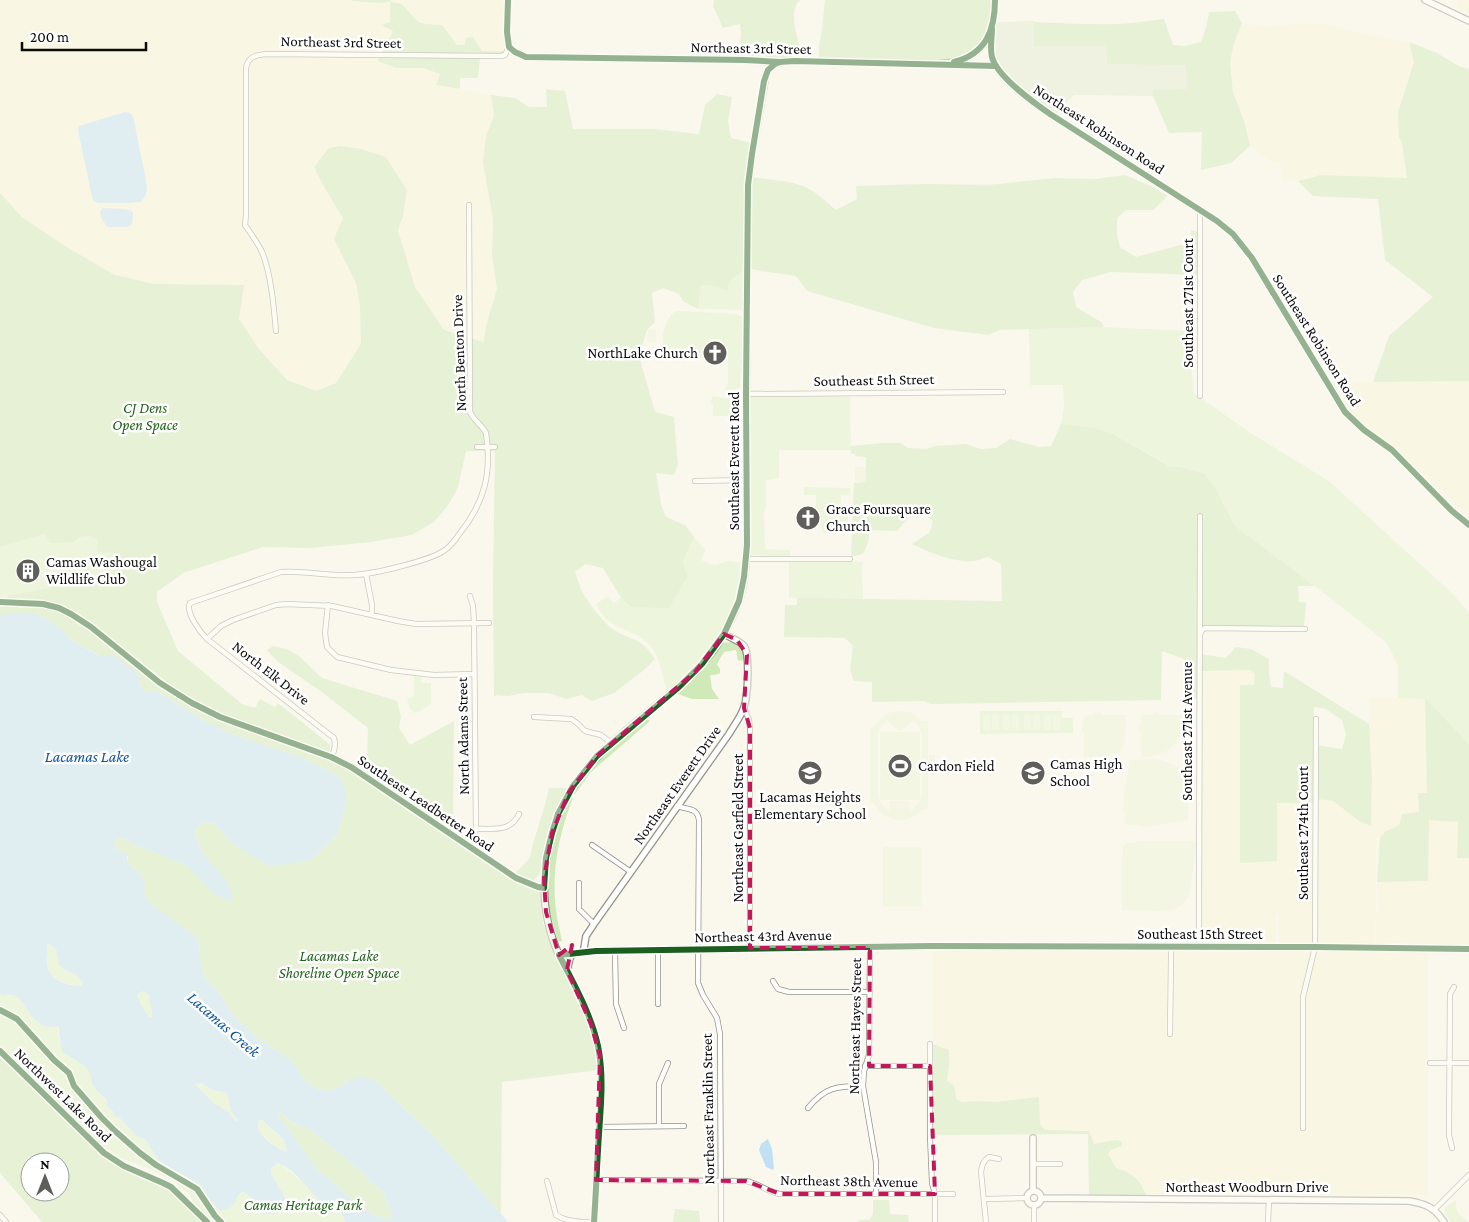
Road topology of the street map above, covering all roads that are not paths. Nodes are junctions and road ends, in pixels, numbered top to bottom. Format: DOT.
graph roads {
  1 [pos="508,0"];
  2 [pos="995,0"];
  3 [pos="1425,0"];
  4 [pos="1469,21"];
  5 [pos="992,29"];
  6 [pos="509,47"];
  7 [pos="780,62"];
  8 [pos="947,64"];
  9 [pos="996,66"];
  10 [pos="469,205"];
  11 [pos="1200,210"];
  12 [pos="276,331"];
  13 [pos="1003,392"];
  14 [pos="746,394"];
  15 [pos="1200,396"];
  16 [pos="477,447"];
  17 [pos="487,447"];
  18 [pos="495,447"];
  19 [pos="747,480"];
  20 [pos="695,481"];
  21 [pos="1200,516"];
  22 [pos="1469,525"];
  23 [pos="746,559"];
  24 [pos="850,559"];
  25 [pos="366,574"];
  26 [pos="470,596"];
  27 [pos="0,602"];
  28 [pos="188,606"];
  29 [pos="328,606"];
  30 [pos="372,614"];
  31 [pos="474,623"];
  32 [pos="489,623"];
  33 [pos="1305,629"];
  34 [pos="724,634"];
  35 [pos="1200,634"];
  36 [pos="207,639"];
  37 [pos="474,674"];
  38 [pos="744,708"];
  39 [pos="534,718"];
  40 [pos="1316,719"];
  41 [pos="612,743"];
  42 [pos="331,757"];
  43 [pos="677,806"];
  44 [pos="519,814"];
  45 [pos="476,829"];
  46 [pos="592,845"];
  47 [pos="468,846"];
  48 [pos="631,872"];
  49 [pos="579,883"];
  50 [pos="544,888"];
  51 [pos="594,924"];
  52 [pos="930,946"];
  53 [pos="1169,946"];
  54 [pos="1199,947"];
  55 [pos="1315,947"];
  56 [pos="584,948"];
  57 [pos="750,948"];
  58 [pos="870,948"];
  59 [pos="698,950"];
  60 [pos="1469,950"];
  61 [pos="596,951"];
  62 [pos="615,951"];
  63 [pos="658,951"];
  64 [pos="574,953"];
  65 [pos="559,954"];
  66 [pos="567,970"];
  67 [pos="773,981"];
  68 [pos="1454,987"];
  69 [pos="870,992"];
  70 [pos="658,1004"];
  71 [pos="624,1028"];
  72 [pos="1170,1034"];
  73 [pos="930,1044"];
  74 [pos="0,1052"];
  75 [pos="668,1063"];
  76 [pos="1430,1063"];
  77 [pos="1450,1063"];
  78 [pos="1469,1063"];
  79 [pos="865,1066"];
  80 [pos="930,1066"];
  81 [pos="863,1086"];
  82 [pos="808,1108"];
  83 [pos="659,1126"];
  84 [pos="684,1126"];
  85 [pos="599,1127"];
  86 [pos="1302,1128"];
  87 [pos="1033,1138"];
  88 [pos="1452,1148"];
  89 [pos="999,1159"];
  90 [pos="1033,1164"];
  91 [pos="1060,1164"];
  92 [pos="1469,1175"];
  93 [pos="596,1180"];
  94 [pos="721,1180"];
  95 [pos="547,1181"];
  96 [pos="1033,1190"];
  97 [pos="876,1194"];
  98 [pos="935,1194"];
  99 [pos="953,1194"];
  100 [pos="1026,1198"];
  101 [pos="1041,1198"];
  102 [pos="985,1199"];
  103 [pos="1269,1200"];
  104 [pos="1034,1205"];
  105 [pos="1434,1210"];
  106 [pos="0,1215"];
  107 [pos="6,1222"];
  108 [pos="207,1222"];
  109 [pos="594,1222"];
  110 [pos="722,1222"];
  111 [pos="935,1222"];
  112 [pos="986,1222"];
  113 [pos="1034,1222"];
  114 [pos="1268,1222"];
  115 [pos="1444,1222"];
  1 -- 6 [label="street"];
  2 -- 5 [label="main road"];
  3 -- 4 [label="street"];
  5 -- 8 [label="main road"];
  5 -- 9 [label="street"];
  6 -- 7 [label="street, Northeast 3rd Street"];
  6 -- 12 [label="street, Northeast 3rd Street"];
  7 -- 8 [label="main road, Northeast 3rd Street"];
  7 -- 14 [label="main road, Southeast Everett Road"];
  8 -- 9 [label="street, Northeast 3rd Street"];
  9 -- 11 [label="street, Northeast Robinson Road"];
  10 -- 17 [label="street, North Benton Drive"];
  11 -- 15 [label="street, Southeast 271st Court"];
  11 -- 22 [label="street, Southeast Robinson Road"];
  13 -- 14 [label="street, Southeast 5th Street"];
  14 -- 19 [label="main road, Southeast Everett Road"];
  16 -- 17 [label="street"];
  17 -- 18 [label="street"];
  17 -- 25 [label="street, North Benton Drive"];
  19 -- 20 [label="street"];
  19 -- 23 [label="main road, Southeast Everett Road"];
  21 -- 35 [label="street, Southeast 271st Avenue"];
  23 -- 24 [label="street"];
  23 -- 34 [label="main road, Southeast Everett Road"];
  25 -- 28 [label="street, North Benton Drive"];
  25 -- 30 [label="street"];
  26 -- 31 [label="street, North Adams Street"];
  27 -- 42 [label="street, Southeast Leadbetter Road"];
  28 -- 36 [label="street, North Elk Drive"];
  29 -- 30 [label="street"];
  29 -- 36 [label="street"];
  29 -- 37 [label="street"];
  30 -- 31 [label="street"];
  31 -- 32 [label="street"];
  31 -- 37 [label="street, North Adams Street"];
  33 -- 35 [label="street"];
  34 -- 38 [label="street, Northeast Everett Drive"];
  34 -- 41 [label="main road, Southeast Everett Road"];
  35 -- 54 [label="street, Southeast 271st Avenue"];
  36 -- 42 [label="street, North Elk Drive"];
  37 -- 45 [label="street, North Adams Street"];
  38 -- 43 [label="street, Northeast Everett Drive"];
  38 -- 57 [label="street, Northeast Garfield Street"];
  39 -- 41 [label="street"];
  40 -- 55 [label="street, Southeast 274th Court"];
  41 -- 50 [label="main road, Southeast Everett Road"];
  42 -- 47 [label="street, Southeast Leadbetter Road"];
  43 -- 48 [label="street, Northeast Everett Drive"];
  43 -- 59 [label="street, Northeast Franklin Street"];
  44 -- 45 [label="street"];
  45 -- 47 [label="street, North Adams Street"];
  46 -- 48 [label="street"];
  47 -- 50 [label="street, Southeast Leadbetter Road"];
  48 -- 51 [label="street, Northeast Everett Drive"];
  49 -- 51 [label="street"];
  50 -- 65 [label="main road, Southeast Everett Road"];
  51 -- 56 [label="street, Northeast Everett Drive"];
  52 -- 53 [label="street, Southeast 15th Street"];
  52 -- 58 [label="street, Northeast 43rd Avenue"];
  53 -- 54 [label="street, Southeast 15th Street"];
  53 -- 72 [label="street"];
  54 -- 55 [label="street, Southeast 15th Street"];
  55 -- 60 [label="street, Southeast 15th Street"];
  55 -- 86 [label="street, Southeast 274th Court"];
  56 -- 61 [label="street, Northeast 43rd Avenue"];
  56 -- 65 [label="street, Northeast 43rd Avenue"];
  57 -- 58 [label="street, Northeast 43rd Avenue"];
  57 -- 59 [label="street, Northeast 43rd Avenue"];
  58 -- 69 [label="street, Northeast Hayes Street"];
  59 -- 63 [label="street, Northeast 43rd Avenue"];
  59 -- 94 [label="street, Northeast Franklin Street"];
  61 -- 62 [label="street, Northeast 43rd Avenue"];
  61 -- 64 [label="street, Northeast 43rd Avenue"];
  62 -- 63 [label="street, Northeast 43rd Avenue"];
  62 -- 71 [label="street"];
  63 -- 70 [label="street"];
  64 -- 65 [label="street, Northeast 43rd Avenue"];
  64 -- 66 [label="main road"];
  65 -- 66 [label="main road, Southeast Everett Road"];
  66 -- 85 [label="main road, Southeast Everett Road"];
  67 -- 69 [label="street"];
  68 -- 77 [label="street"];
  69 -- 79 [label="street, Northeast Hayes Street"];
  73 -- 80 [label="street"];
  74 -- 108 [label="main road, Northwest Lake Road"];
  75 -- 83 [label="street"];
  76 -- 77 [label="street"];
  77 -- 78 [label="street"];
  77 -- 88 [label="street"];
  79 -- 80 [label="street"];
  79 -- 81 [label="street, Northeast Hayes Street"];
  80 -- 98 [label="street"];
  81 -- 82 [label="street"];
  81 -- 97 [label="street, Northeast Hayes Street"];
  83 -- 84 [label="street"];
  83 -- 85 [label="street"];
  85 -- 93 [label="main road, Southeast Everett Road"];
  87 -- 90 [label="street"];
  89 -- 102 [label="street"];
  90 -- 91 [label="street"];
  90 -- 96 [label="street"];
  92 -- 105 [label="street"];
  93 -- 94 [label="street, Northeast 38th Avenue"];
  93 -- 109 [label="main road, Southeast Everett Road"];
  94 -- 97 [label="street, Northeast 38th Avenue"];
  94 -- 110 [label="street, Northeast Franklin Street"];
  95 -- 109 [label="street"];
  96 -- 100 [label="street"];
  96 -- 101 [label="street"];
  97 -- 98 [label="street, Northeast 38th Avenue"];
  98 -- 99 [label="street, Northeast 38th Avenue"];
  98 -- 111 [label="street"];
  100 -- 102 [label="street"];
  100 -- 104 [label="street"];
  101 -- 103 [label="street, Northeast Woodburn Drive"];
  101 -- 104 [label="street"];
  102 -- 112 [label="street"];
  103 -- 105 [label="street, Northeast Woodburn Drive"];
  103 -- 114 [label="street"];
  104 -- 113 [label="street"];
  105 -- 115 [label="street, Northeast Woodburn Drive"];
  106 -- 107 [label="street"];
}
